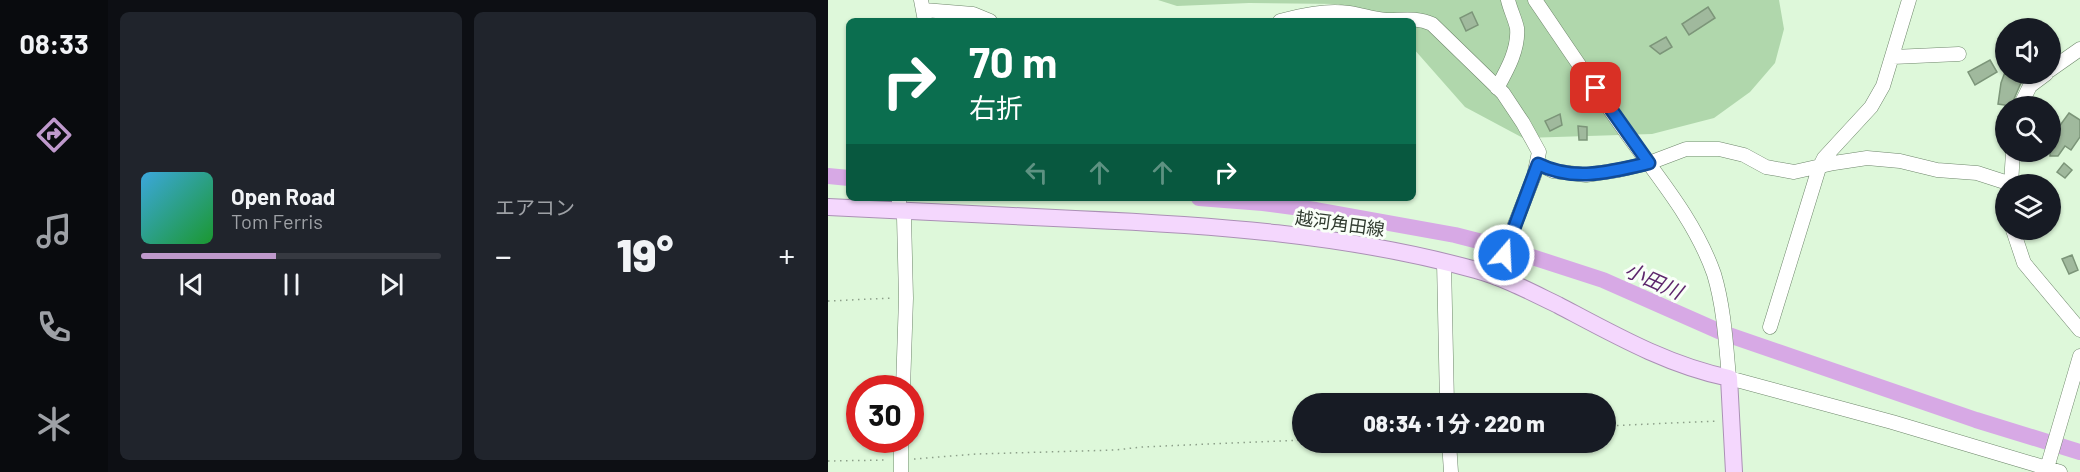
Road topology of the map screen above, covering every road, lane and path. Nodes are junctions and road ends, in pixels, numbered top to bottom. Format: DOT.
graph roads {
  1 [pos="1508,0"];
  2 [pos="1534,0"];
  3 [pos="1909,0"];
  4 [pos="923,10"];
  5 [pos="983,18"];
  6 [pos="1292,18"];
  7 [pos="1367,18"];
  8 [pos="1416,19"];
  9 [pos="2080,49"];
  10 [pos="1959,54"];
  11 [pos="1893,57"];
  12 [pos="2061,62"];
  13 [pos="1497,88"];
  14 [pos="1649,163"];
  15 [pos="1538,164"];
  16 [pos="1819,168"];
  17 [pos="1995,179"];
  18 [pos="900,204"];
  19 [pos="828,207"];
  20 [pos="2016,240"];
  21 [pos="1444,262"];
  22 [pos="1496,276"];
  23 [pos="906,298"];
  24 [pos="828,301"];
  25 [pos="1770,327"];
  26 [pos="2080,330"];
  27 [pos="2080,356"];
  28 [pos="903,375"];
  29 [pos="1729,378"];
  30 [pos="1447,393"];
  31 [pos="1731,421"];
  32 [pos="1616,426"];
  33 [pos="1292,440"];
  34 [pos="1450,453"];
  35 [pos="828,461"];
  36 [pos="901,466"];
  37 [pos="2053,470"];
  38 [pos="1451,472"];
  39 [pos="1734,472"];
  1 -- 13 [label="street"];
  2 -- 14 [label="street"];
  3 -- 11 [label="street"];
  4 -- 5 [label="street"];
  6 -- 7 [label="street"];
  8 -- 13 [label="street"];
  9 -- 12 [label="street"];
  10 -- 11 [label="street"];
  11 -- 16 [label="street"];
  13 -- 15 [label="street"];
  14 -- 15 [label="street"];
  14 -- 16 [label="street"];
  14 -- 29 [label="street"];
  15 -- 22 [label="street"];
  16 -- 17 [label="street"];
  16 -- 25 [label="street"];
  18 -- 19 [label="main road, 越河角田線"];
  18 -- 21 [label="main road, 越河角田線"];
  18 -- 23 [label="street"];
  20 -- 26 [label="street"];
  21 -- 22 [label="main road, 越河角田線"];
  21 -- 30 [label="street"];
  22 -- 29 [label="main road, 越河角田線"];
  23 -- 24 [label="path"];
  23 -- 28 [label="street"];
  27 -- 37 [label="street"];
  29 -- 31 [label="main road"];
  29 -- 37 [label="street"];
  31 -- 32 [label="path"];
  31 -- 39 [label="main road"];
  33 -- 36 [label="path"];
  34 -- 38 [label="street"];
  35 -- 36 [label="path"];
}
